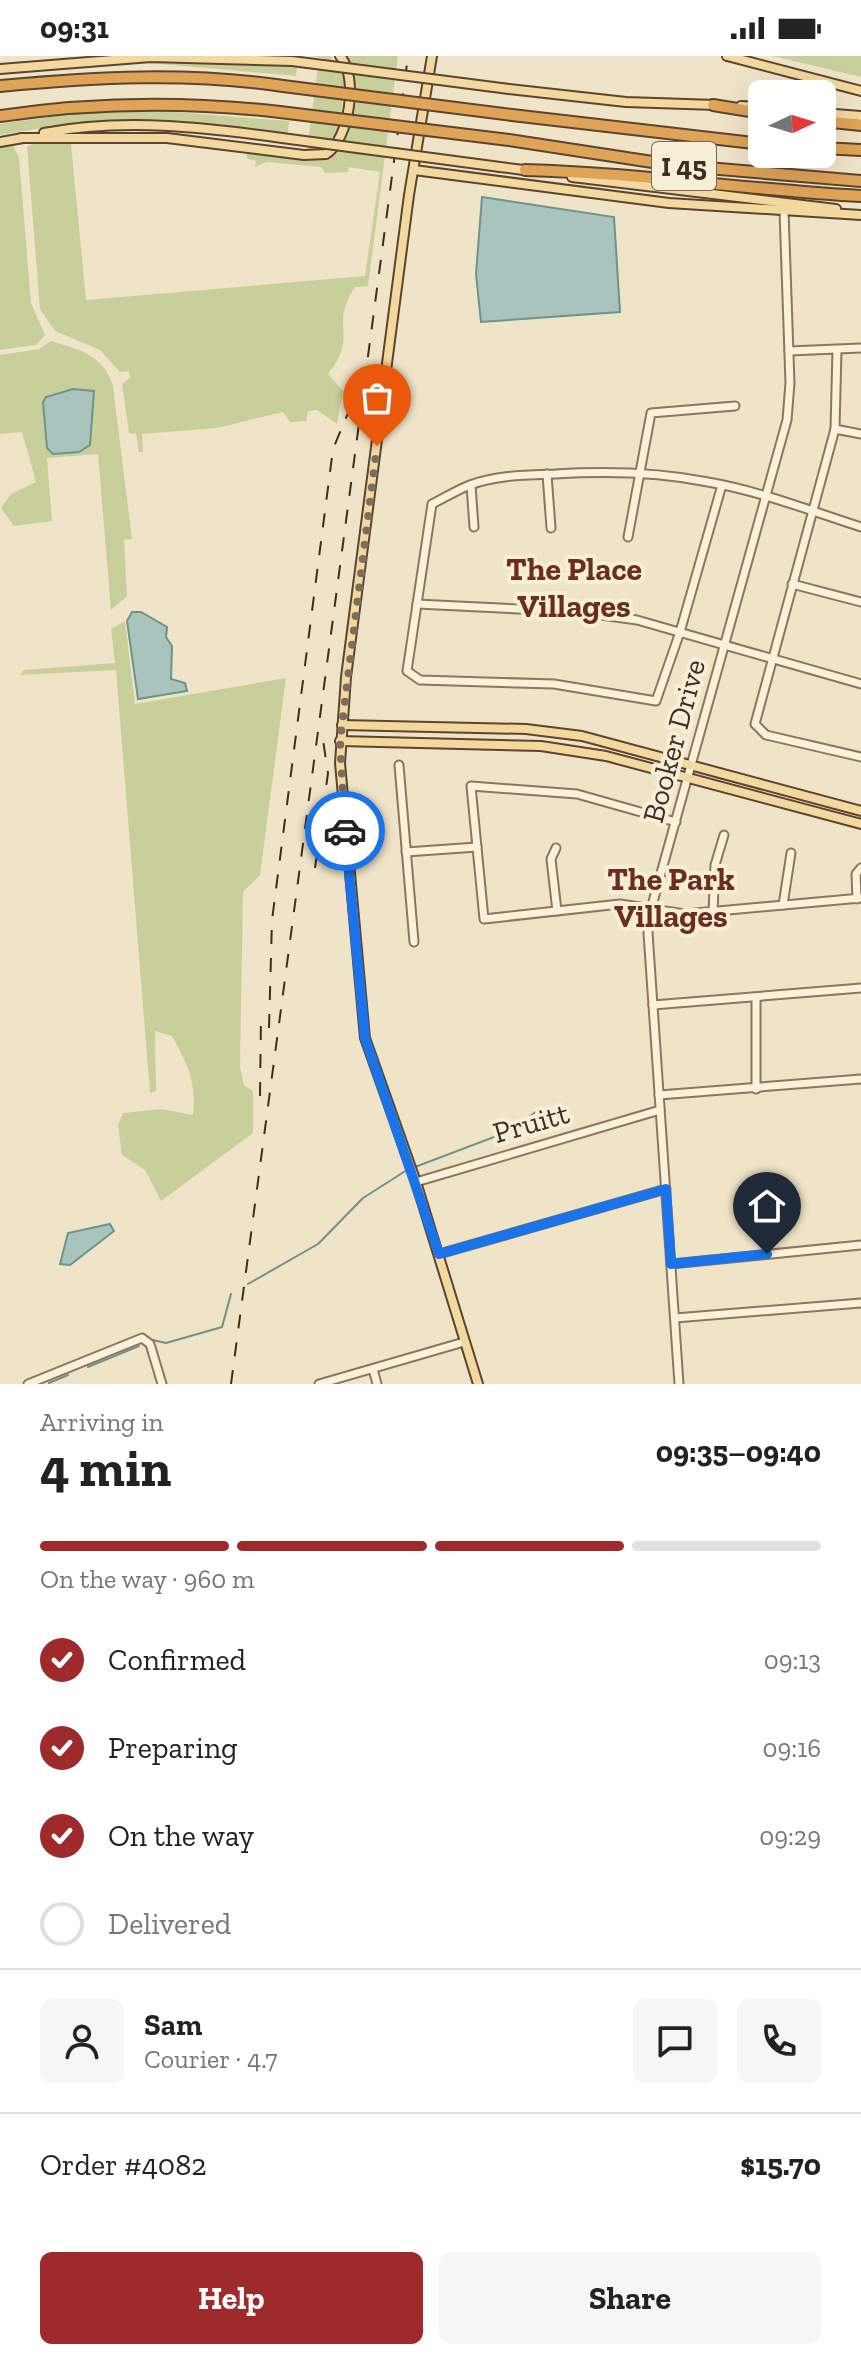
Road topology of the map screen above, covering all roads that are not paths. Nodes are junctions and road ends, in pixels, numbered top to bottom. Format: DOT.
graph roads {
  1 [pos="151,56"];
  2 [pos="209,56"];
  3 [pos="340,56"];
  4 [pos="432,56"];
  5 [pos="727,56"];
  6 [pos="0,69"];
  7 [pos="807,78"];
  8 [pos="0,86"];
  9 [pos="861,91"];
  10 [pos="713,105"];
  11 [pos="748,109"];
  12 [pos="836,114"];
  13 [pos="0,116"];
  14 [pos="861,116"];
  15 [pos="836,122"];
  16 [pos="861,125"];
  17 [pos="21,138"];
  18 [pos="0,142"];
  19 [pos="748,142"];
  20 [pos="836,149"];
  21 [pos="861,150"];
  22 [pos="414,170"];
  23 [pos="525,170"];
  24 [pos="861,181"];
  25 [pos="861,196"];
  26 [pos="784,211"];
  27 [pos="861,213"];
  28 [pos="861,348"];
  29 [pos="837,350"];
  30 [pos="789,351"];
  31 [pos="735,406"];
  32 [pos="835,429"];
  33 [pos="861,434"];
  34 [pos="547,474"];
  35 [pos="641,474"];
  36 [pos="471,485"];
  37 [pos="722,485"];
  38 [pos="766,498"];
  39 [pos="812,513"];
  40 [pos="474,527"];
  41 [pos="861,527"];
  42 [pos="551,528"];
  43 [pos="628,537"];
  44 [pos="792,584"];
  45 [pos="861,602"];
  46 [pos="417,604"];
  47 [pos="680,632"];
  48 [pos="726,642"];
  49 [pos="772,658"];
  50 [pos="861,684"];
  51 [pos="342,725"];
  52 [pos="468,728"];
  53 [pos="579,735"];
  54 [pos="340,741"];
  55 [pos="468,743"];
  56 [pos="577,752"];
  57 [pos="861,757"];
  58 [pos="693,764"];
  59 [pos="399,765"];
  60 [pos="688,780"];
  61 [pos="835,804"];
  62 [pos="861,811"];
  63 [pos="831,816"];
  64 [pos="676,822"];
  65 [pos="861,824"];
  66 [pos="724,835"];
  67 [pos="477,847"];
  68 [pos="556,848"];
  69 [pos="406,852"];
  70 [pos="791,853"];
  71 [pos="861,868"];
  72 [pos="859,898"];
  73 [pos="783,905"];
  74 [pos="651,909"];
  75 [pos="557,911"];
  76 [pos="713,912"];
  77 [pos="414,942"];
  78 [pos="861,988"];
  79 [pos="756,997"];
  80 [pos="653,1005"];
  81 [pos="861,1079"];
  82 [pos="756,1089"];
  83 [pos="659,1095"];
  84 [pos="660,1110"];
  85 [pos="416,1182"];
  86 [pos="666,1189"];
  87 [pos="861,1245"];
  88 [pos="439,1254"];
  89 [pos="671,1264"];
  90 [pos="861,1303"];
  91 [pos="675,1318"];
  92 [pos="464,1342"];
  93 [pos="373,1369"];
  94 [pos="28,1384"];
  95 [pos="162,1384"];
  96 [pos="319,1384"];
  97 [pos="377,1384"];
  98 [pos="478,1384"];
  99 [pos="679,1384"];
  1 -- 2 [label="main road"];
  1 -- 6 [label="main road"];
  2 -- 10 [label="main road, bridge"];
  3 -- 17 [label="main road"];
  4 -- 22 [label="main road"];
  5 -- 7 [label="main road"];
  7 -- 9 [label="main road"];
  8 -- 19 [label="highway, I 45, bridge"];
  10 -- 11 [label="highway"];
  12 -- 14 [label="main road"];
  13 -- 24 [label="highway, I 45, bridge"];
  15 -- 16 [label="highway"];
  17 -- 18 [label="main road"];
  17 -- 23 [label="main road, bridge"];
  20 -- 21 [label="highway"];
  22 -- 26 [label="main road"];
  22 -- 51 [label="main road"];
  23 -- 25 [label="highway"];
  23 -- 27 [label="main road"];
  26 -- 27 [label="main road"];
  26 -- 30 [label="street, Booker Drive"];
  28 -- 29 [label="street"];
  29 -- 30 [label="street"];
  29 -- 32 [label="street"];
  30 -- 38 [label="street, Booker Drive"];
  31 -- 35 [label="street"];
  32 -- 33 [label="street"];
  32 -- 39 [label="street"];
  34 -- 35 [label="street"];
  34 -- 36 [label="street"];
  34 -- 42 [label="street"];
  35 -- 37 [label="street"];
  35 -- 43 [label="street"];
  36 -- 40 [label="street"];
  36 -- 46 [label="street"];
  37 -- 38 [label="street"];
  37 -- 47 [label="street"];
  38 -- 39 [label="street"];
  38 -- 48 [label="street, Booker Drive"];
  39 -- 41 [label="street"];
  39 -- 44 [label="street"];
  44 -- 45 [label="street"];
  44 -- 49 [label="street"];
  46 -- 47 [label="street"];
  46 -- 47 [label="street"];
  47 -- 48 [label="street"];
  48 -- 49 [label="street"];
  48 -- 58 [label="street, Booker Drive"];
  49 -- 50 [label="street"];
  49 -- 57 [label="street"];
  51 -- 52 [label="main road"];
  51 -- 54 [label="main road"];
  52 -- 53 [label="main road"];
  52 -- 55 [label="main road"];
  53 -- 56 [label="main road"];
  53 -- 58 [label="main road"];
  54 -- 55 [label="main road"];
  54 -- 85 [label="main road"];
  55 -- 56 [label="main road"];
  56 -- 60 [label="main road"];
  58 -- 60 [label="street, Booker Drive"];
  58 -- 61 [label="main road"];
  59 -- 69 [label="street"];
  60 -- 63 [label="main road"];
  60 -- 64 [label="street, Booker Drive"];
  61 -- 62 [label="main road"];
  61 -- 63 [label="main road"];
  63 -- 65 [label="main road"];
  64 -- 67 [label="street"];
  64 -- 74 [label="street, Booker Drive"];
  66 -- 76 [label="street"];
  67 -- 69 [label="street"];
  67 -- 75 [label="street"];
  68 -- 75 [label="street"];
  69 -- 77 [label="street"];
  70 -- 73 [label="street"];
  71 -- 72 [label="street"];
  72 -- 73 [label="street"];
  73 -- 76 [label="street"];
  74 -- 75 [label="street"];
  74 -- 76 [label="street"];
  74 -- 80 [label="street, Booker Drive"];
  78 -- 79 [label="street"];
  79 -- 80 [label="street"];
  79 -- 82 [label="street"];
  80 -- 83 [label="street, Booker Drive"];
  81 -- 82 [label="street"];
  82 -- 83 [label="street"];
  83 -- 84 [label="street, Booker Drive"];
  84 -- 85 [label="street, Pruitt"];
  84 -- 86 [label="street, Booker Drive"];
  85 -- 88 [label="main road"];
  86 -- 88 [label="street"];
  86 -- 89 [label="street, Booker Drive"];
  87 -- 89 [label="street"];
  88 -- 92 [label="main road"];
  89 -- 91 [label="street, Booker Drive"];
  90 -- 91 [label="street"];
  91 -- 99 [label="street, Booker Drive"];
  92 -- 93 [label="street"];
  92 -- 98 [label="main road"];
  93 -- 96 [label="street"];
  93 -- 97 [label="street"];
  94 -- 95 [label="street"];
}
